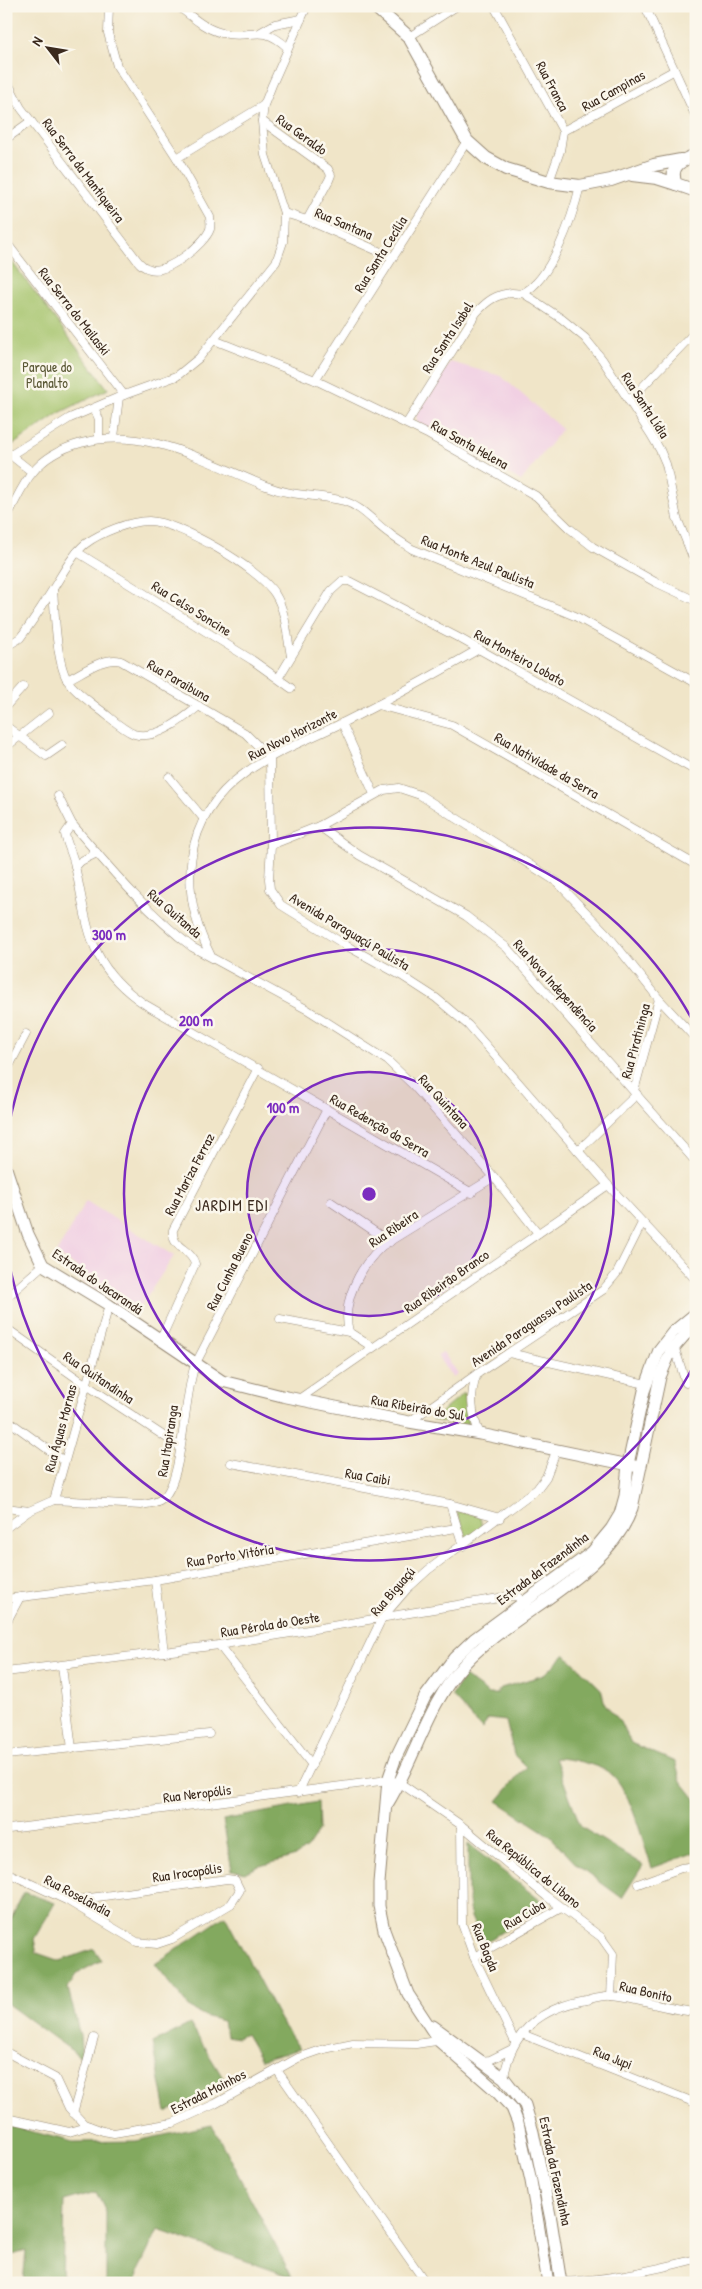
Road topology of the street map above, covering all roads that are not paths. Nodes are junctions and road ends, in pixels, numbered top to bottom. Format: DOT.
graph roads {
  1 [pos="109,6"];
  2 [pos="178,6"];
  3 [pos="307,6"];
  4 [pos="374,6"];
  5 [pos="457,6"];
  6 [pos="494,6"];
  7 [pos="645,6"];
  8 [pos="301,19"];
  9 [pos="261,32"];
  10 [pos="409,37"];
  11 [pos="288,48"];
  12 [pos="675,70"];
  13 [pos="6,79"];
  14 [pos="264,105"];
  15 [pos="696,117"];
  16 [pos="31,121"];
  17 [pos="262,121"];
  18 [pos="563,131"];
  19 [pos="6,139"];
  20 [pos="467,141"];
  21 [pos="696,155"];
  22 [pos="177,158"];
  23 [pos="681,160"];
  24 [pos="630,175"];
  25 [pos="549,182"];
  26 [pos="676,184"];
  27 [pos="580,186"];
  28 [pos="696,191"];
  29 [pos="284,213"];
  30 [pos="307,220"];
  31 [pos="6,242"];
  32 [pos="392,257"];
  33 [pos="523,293"];
  34 [pos="696,332"];
  35 [pos="214,340"];
  36 [pos="315,380"];
  37 [pos="121,396"];
  38 [pos="629,401"];
  39 [pos="94,408"];
  40 [pos="407,423"];
  41 [pos="114,437"];
  42 [pos="99,438"];
  43 [pos="8,455"];
  44 [pos="32,472"];
  45 [pos="6,518"];
  46 [pos="77,552"];
  47 [pos="696,565"];
  48 [pos="53,590"];
  49 [pos="696,601"];
  50 [pos="6,640"];
  51 [pos="479,649"];
  52 [pos="291,656"];
  53 [pos="279,677"];
  54 [pos="67,680"];
  55 [pos="696,684"];
  56 [pos="23,688"];
  57 [pos="291,688"];
  58 [pos="378,705"];
  59 [pos="6,706"];
  60 [pos="199,706"];
  61 [pos="49,713"];
  62 [pos="342,723"];
  63 [pos="6,726"];
  64 [pos="20,736"];
  65 [pos="62,745"];
  66 [pos="6,747"];
  67 [pos="270,758"];
  68 [pos="696,771"];
  69 [pos="169,777"];
  70 [pos="374,794"];
  71 [pos="58,796"];
  72 [pos="203,818"];
  73 [pos="72,824"];
  74 [pos="319,826"];
  75 [pos="271,845"];
  76 [pos="97,853"];
  77 [pos="696,865"];
  78 [pos="75,867"];
  79 [pos="211,956"];
  80 [pos="659,999"];
  81 [pos="308,1010"];
  82 [pos="26,1034"];
  83 [pos="696,1039"];
  84 [pos="258,1068"];
  85 [pos="6,1072"];
  86 [pos="636,1093"];
  87 [pos="327,1109"];
  88 [pos="578,1151"];
  89 [pos="696,1162"];
  90 [pos="6,1168"];
  91 [pos="494,1177"];
  92 [pos="608,1185"];
  93 [pos="472,1192"];
  94 [pos="10,1197"];
  95 [pos="330,1202"];
  96 [pos="642,1223"];
  97 [pos="538,1233"];
  98 [pos="390,1242"];
  99 [pos="43,1265"];
  100 [pos="696,1280"];
  101 [pos="6,1298"];
  102 [pos="109,1305"];
  103 [pos="696,1313"];
  104 [pos="280,1319"];
  105 [pos="696,1326"];
  106 [pos="6,1328"];
  107 [pos="349,1332"];
  108 [pos="160,1341"];
  109 [pos="674,1346"];
  110 [pos="372,1347"];
  111 [pos="509,1353"];
  112 [pos="195,1365"];
  113 [pos="477,1374"];
  114 [pos="686,1383"];
  115 [pos="85,1384"];
  116 [pos="646,1384"];
  117 [pos="299,1400"];
  118 [pos="6,1419"];
  119 [pos="409,1422"];
  120 [pos="480,1434"];
  121 [pos="179,1446"];
  122 [pos="556,1449"];
  123 [pos="64,1461"];
  124 [pos="231,1463"];
  125 [pos="634,1465"];
  126 [pos="54,1500"];
  127 [pos="450,1504"];
  128 [pos="6,1508"];
  129 [pos="28,1511"];
  130 [pos="500,1518"];
  131 [pos="6,1528"];
  132 [pos="456,1528"];
  133 [pos="463,1546"];
  134 [pos="155,1580"];
  135 [pos="20,1598"];
  136 [pos="6,1599"];
  137 [pos="526,1606"];
  138 [pos="382,1618"];
  139 [pos="6,1623"];
  140 [pos="219,1645"];
  141 [pos="164,1652"];
  142 [pos="62,1666"];
  143 [pos="6,1672"];
  144 [pos="209,1734"];
  145 [pos="72,1749"];
  146 [pos="6,1755"];
  147 [pos="312,1765"];
  148 [pos="388,1780"];
  149 [pos="400,1783"];
  150 [pos="298,1793"];
  151 [pos="387,1804"];
  152 [pos="461,1825"];
  153 [pos="8,1829"];
  154 [pos="696,1866"];
  155 [pos="6,1872"];
  156 [pos="638,1884"];
  157 [pos="68,1902"];
  158 [pos="561,1908"];
  159 [pos="136,1942"];
  160 [pos="474,1957"];
  161 [pos="611,1996"];
  162 [pos="696,2012"];
  163 [pos="522,2034"];
  164 [pos="94,2038"];
  165 [pos="444,2039"];
  166 [pos="515,2042"];
  167 [pos="510,2050"];
  168 [pos="6,2052"];
  169 [pos="481,2061"];
  170 [pos="277,2070"];
  171 [pos="504,2078"];
  172 [pos="696,2102"];
  173 [pos="73,2113"];
  174 [pos="6,2118"];
  175 [pos="89,2126"];
  176 [pos="696,2259"];
  177 [pos="645,2273"];
  178 [pos="561,2282"];
  179 [pos="426,2283"];
  180 [pos="548,2283"];
  181 [pos="644,2283"];
  1 -- 22 [label="street"];
  2 -- 9 [label="street"];
  3 -- 8 [label="street"];
  4 -- 10 [label="main road"];
  5 -- 10 [label="street"];
  6 -- 18 [label="street, Rua Franca"];
  7 -- 12 [label="street"];
  8 -- 9 [label="street"];
  8 -- 11 [label="street"];
  9 -- 11 [label="street"];
  10 -- 20 [label="main road"];
  11 -- 14 [label="street"];
  12 -- 15 [label="street"];
  12 -- 18 [label="street, Rua Campinas"];
  13 -- 16 [label="street, Rua Serra da Mantiqueira"];
  14 -- 17 [label="street"];
  14 -- 22 [label="street"];
  16 -- 19 [label="street"];
  16 -- 22 [label="street, Rua Serra da Mantiqueira"];
  17 -- 29 [label="street"];
  17 -- 30 [label="street, Rua Geraldo"];
  18 -- 25 [label="street, Rua Franca"];
  20 -- 25 [label="main road"];
  20 -- 32 [label="street, Rua Santa Cecília"];
  21 -- 23 [label="main road"];
  23 -- 24 [label="main road"];
  23 -- 26 [label="main road"];
  24 -- 26 [label="main road"];
  24 -- 27 [label="main road"];
  25 -- 27 [label="main road"];
  26 -- 28 [label="main road"];
  27 -- 33 [label="street"];
  29 -- 30 [label="street, Rua Santana"];
  29 -- 35 [label="street"];
  30 -- 32 [label="street, Rua Santana"];
  31 -- 37 [label="street, Rua Serra do Mailaski"];
  32 -- 36 [label="street, Rua Santa Cecília"];
  33 -- 38 [label="street, Rua Santa Lídia"];
  33 -- 40 [label="street, Rua Santa Isabel"];
  34 -- 38 [label="street"];
  35 -- 36 [label="street, Rua Santa Helena"];
  35 -- 37 [label="street"];
  36 -- 40 [label="street, Rua Santa Helena"];
  37 -- 39 [label="street"];
  37 -- 41 [label="street"];
  38 -- 47 [label="street, Rua Santa Lídia"];
  39 -- 42 [label="street"];
  39 -- 43 [label="street"];
  40 -- 49 [label="street, Rua Santa Helena"];
  41 -- 42 [label="street, Rua Monte Azul Paulista"];
  41 -- 55 [label="street, Rua Monte Azul Paulista"];
  42 -- 44 [label="street, Rua Monte Azul Paulista"];
  43 -- 44 [label="street"];
  44 -- 45 [label="street"];
  46 -- 48 [label="street"];
  46 -- 52 [label="street"];
  46 -- 53 [label="street, Rua Celso Soncine"];
  48 -- 50 [label="street"];
  48 -- 54 [label="street"];
  51 -- 52 [label="street, Rua Monteiro Lobato"];
  51 -- 58 [label="street, Rua Novo Horizonte"];
  51 -- 68 [label="street, Rua Monteiro Lobato"];
  52 -- 53 [label="street"];
  53 -- 57 [label="street, Rua Celso Soncine"];
  54 -- 60 [label="street, Rua Paraibuna"];
  54 -- 60 [label="street"];
  56 -- 59 [label="street"];
  58 -- 62 [label="street, Rua Novo Horizonte"];
  58 -- 77 [label="street, Rua Natividade da Serra"];
  60 -- 67 [label="street, Rua Paraibuna"];
  61 -- 64 [label="street"];
  62 -- 67 [label="street, Rua Novo Horizonte"];
  62 -- 70 [label="street"];
  63 -- 64 [label="street"];
  64 -- 65 [label="street"];
  64 -- 66 [label="street"];
  67 -- 72 [label="street, Rua Novo Horizonte"];
  67 -- 75 [label="street, Avenida Paraguaçú Paulista"];
  69 -- 72 [label="street"];
  70 -- 74 [label="street"];
  70 -- 80 [label="street"];
  71 -- 73 [label="street"];
  72 -- 79 [label="street, Rua Novo Horizonte"];
  73 -- 76 [label="street, Rua Quitanda"];
  73 -- 78 [label="street, Rua Redenção da Serra"];
  74 -- 75 [label="street"];
  74 -- 86 [label="street, Rua Nova Independência"];
  75 -- 88 [label="street, Avenida Paraguaçú Paulista"];
  76 -- 78 [label="street"];
  76 -- 79 [label="street, Rua Quitanda"];
  78 -- 84 [label="street, Rua Redenção da Serra"];
  79 -- 81 [label="street, Rua Quitanda"];
  80 -- 83 [label="street"];
  80 -- 86 [label="street, Rua Piratininga"];
  81 -- 91 [label="street, Rua Quintana"];
  82 -- 85 [label="street"];
  84 -- 87 [label="street, Rua Redenção da Serra"];
  84 -- 108 [label="street, Rua Mariza Ferraz"];
  86 -- 88 [label="street"];
  86 -- 89 [label="street, Rua Nova Independência"];
  87 -- 93 [label="street, Rua Redenção da Serra"];
  87 -- 112 [label="street, Rua Cunha Bueno"];
  88 -- 92 [label="street, Avenida Paraguaçú Paulista"];
  90 -- 94 [label="main road, Estrada do Jacarandá"];
  91 -- 93 [label="street, Rua Ribeira"];
  91 -- 97 [label="street, Rua Quintana"];
  92 -- 96 [label="street, Avenida Paraguaçú Paulista"];
  92 -- 97 [label="street, Rua Ribeirão Branco"];
  93 -- 98 [label="street, Rua Ribeira"];
  94 -- 99 [label="main road, Estrada do Jacarandá"];
  95 -- 98 [label="street"];
  96 -- 100 [label="street, Avenida Paraguaçú Paulista"];
  96 -- 111 [label="street, Avenida Paraguassu Paulista"];
  97 -- 110 [label="street, Rua Ribeirão Branco"];
  98 -- 107 [label="street, Rua Ribeira"];
  99 -- 101 [label="street"];
  99 -- 102 [label="main road, Estrada do Jacarandá"];
  102 -- 108 [label="main road, Estrada do Jacarandá"];
  102 -- 115 [label="street, Rua Águas Mornas"];
  103 -- 116 [label="main road, Estrada da Fazendinha"];
  104 -- 107 [label="street"];
  105 -- 109 [label="main road, Estrada da Fazendinha"];
  106 -- 115 [label="street, Rua Quitandinha"];
  107 -- 110 [label="street"];
  108 -- 112 [label="main road, Estrada do Jacarandá"];
  109 -- 114 [label="street"];
  109 -- 125 [label="main road, Estrada da Fazendinha"];
  110 -- 117 [label="street, Rua Ribeirão Branco"];
  111 -- 113 [label="street, Avenida Paraguassu Paulista"];
  111 -- 116 [label="street"];
  112 -- 117 [label="main road, Rua Ribeirão do Sul"];
  112 -- 121 [label="street, Rua Itapiranga"];
  113 -- 119 [label="street, Avenida Paraguassu Paulista"];
  113 -- 120 [label="street"];
  115 -- 121 [label="street, Rua Quitandinha"];
  115 -- 123 [label="street, Rua Águas Mornas"];
  116 -- 125 [label="main road, Estrada da Fazendinha"];
  117 -- 119 [label="main road, Rua Ribeirão do Sul"];
  118 -- 123 [label="street"];
  119 -- 120 [label="main road, Rua Ribeirão do Sul"];
  120 -- 122 [label="main road, Rua Ribeirão do Sul"];
  121 -- 126 [label="street, Rua Itapiranga"];
  122 -- 125 [label="main road, Rua Ribeirão do Sul"];
  122 -- 130 [label="street, Rua Biguaçú"];
  123 -- 126 [label="street, Rua Águas Mornas"];
  124 -- 127 [label="street, Rua Caibi"];
  125 -- 137 [label="main road, Estrada da Fazendinha"];
  126 -- 129 [label="street"];
  127 -- 130 [label="street, Rua Caibi"];
  127 -- 132 [label="street"];
  128 -- 129 [label="street"];
  129 -- 131 [label="street"];
  130 -- 133 [label="street, Rua Biguaçú"];
  132 -- 133 [label="street"];
  132 -- 134 [label="street, Rua Porto Vitória"];
  133 -- 138 [label="street, Rua Biguaçú"];
  134 -- 135 [label="street, Rua Porto Vitória"];
  134 -- 141 [label="street"];
  135 -- 136 [label="street, Rua Porto Vitória"];
  135 -- 139 [label="street"];
  137 -- 138 [label="street, Rua Pérola do Oeste"];
  137 -- 148 [label="main road, Estrada da Fazendinha"];
  137 -- 149 [label="main road, Estrada da Fazendinha"];
  138 -- 140 [label="street, Rua Pérola do Oeste"];
  138 -- 147 [label="street, Rua Biguaçú"];
  140 -- 141 [label="street, Rua Pérola do Oeste"];
  140 -- 147 [label="street"];
  141 -- 142 [label="street, Rua Pérola do Oeste"];
  142 -- 143 [label="street, Rua Pérola do Oeste"];
  142 -- 145 [label="street"];
  144 -- 145 [label="street"];
  145 -- 146 [label="street"];
  147 -- 150 [label="street, Rua Biguaçú"];
  148 -- 149 [label="street"];
  148 -- 150 [label="street, Rua Neropólis"];
  148 -- 151 [label="main road, Estrada da Fazendinha"];
  149 -- 151 [label="main road, Estrada da Fazendinha"];
  149 -- 152 [label="street, Rua República do Libano"];
  150 -- 153 [label="street, Rua Neropólis"];
  151 -- 165 [label="main road, Estrada da Fazendinha"];
  152 -- 158 [label="street, Rua República do Libano"];
  152 -- 160 [label="street, Rua Bagda"];
  154 -- 156 [label="street"];
  155 -- 157 [label="street, Rua Roselândia"];
  157 -- 159 [label="street, Rua Roselândia"];
  157 -- 159 [label="street, Rua Irocopólis"];
  158 -- 160 [label="street, Rua Cuba"];
  158 -- 161 [label="street, Rua República do Libano"];
  160 -- 166 [label="street, Rua Bagda"];
  161 -- 162 [label="street, Rua Bonito"];
  161 -- 163 [label="street, Rua Bonito"];
  163 -- 166 [label="street, Rua Bonito"];
  163 -- 172 [label="street, Rua Jupi"];
  164 -- 173 [label="street"];
  165 -- 169 [label="main road, Estrada da Fazendinha"];
  165 -- 170 [label="street, Estrada Moinhos"];
  165 -- 180 [label="main road, Estrada da Fazendinha"];
  166 -- 167 [label="street, Rua Bonito"];
  167 -- 169 [label="street"];
  167 -- 171 [label="street"];
  168 -- 173 [label="street, Estrada Moinhos"];
  169 -- 171 [label="main road, Estrada da Fazendinha"];
  170 -- 175 [label="street, Estrada Moinhos"];
  170 -- 179 [label="street"];
  171 -- 178 [label="main road, Estrada da Fazendinha"];
  173 -- 175 [label="street, Estrada Moinhos"];
  174 -- 175 [label="street"];
  176 -- 177 [label="street"];
  177 -- 178 [label="street"];
  177 -- 181 [label="street"];
}
